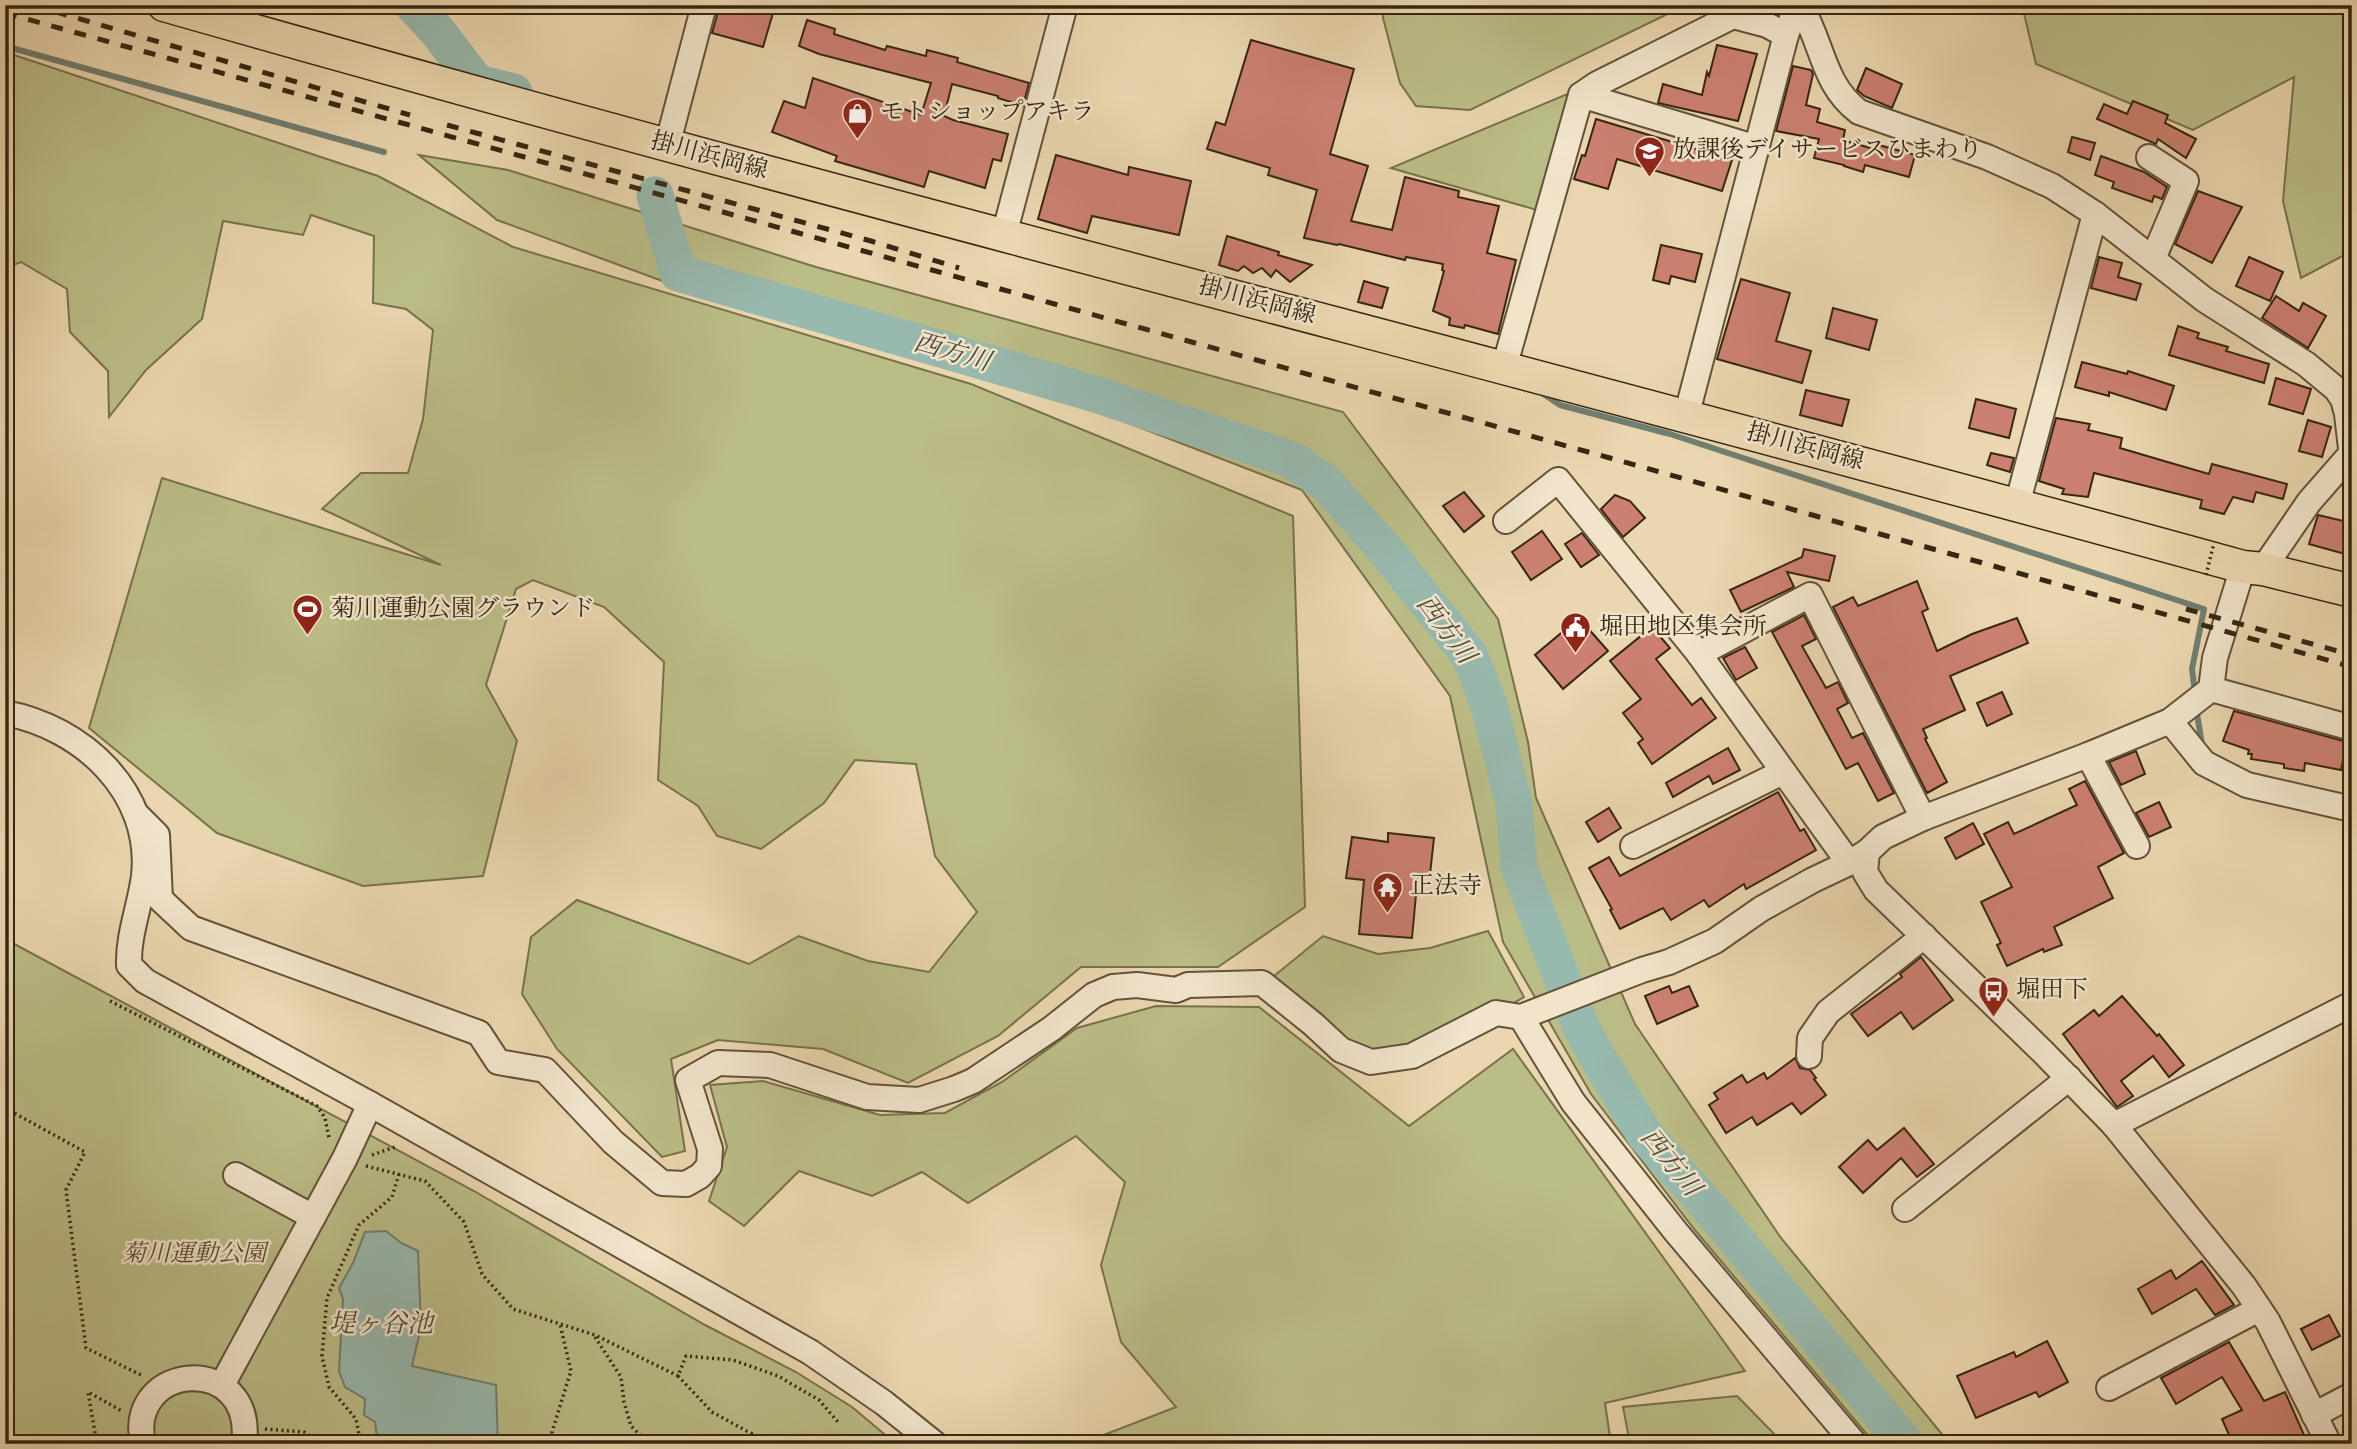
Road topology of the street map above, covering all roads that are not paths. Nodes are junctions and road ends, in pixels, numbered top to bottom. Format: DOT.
graph roads {
  1 [pos="164,5"];
  2 [pos="704,5"];
  3 [pos="1065,5"];
  4 [pos="1798,5"];
  5 [pos="1780,32"];
  6 [pos="1581,95"];
  7 [pos="667,146"];
  8 [pos="1749,146"];
  9 [pos="2149,157"];
  10 [pos="2095,214"];
  11 [pos="1004,235"];
  12 [pos="2153,259"];
  13 [pos="1504,368"];
  14 [pos="2349,410"];
  15 [pos="1686,417"];
  16 [pos="2351,456"];
  17 [pos="2017,505"];
  18 [pos="1506,521"];
  19 [pos="2253,568"];
  20 [pos="2352,591"];
  21 [pos="1699,654"];
  22 [pos="2211,689"];
  23 [pos="5,713"];
  24 [pos="2170,721"];
  25 [pos="2352,728"];
  26 [pos="2088,755"];
  27 [pos="1783,772"];
  28 [pos="2352,809"];
  29 [pos="136,814"];
  30 [pos="1923,818"];
  31 [pos="1633,846"];
  32 [pos="2137,846"];
  33 [pos="1858,858"];
  34 [pos="1924,936"];
  35 [pos="2352,1004"];
  36 [pos="1521,1017"];
  37 [pos="1809,1056"];
  38 [pos="2069,1078"];
  39 [pos="370,1104"];
  40 [pos="2114,1125"];
  41 [pos="236,1175"];
  42 [pos="1905,1209"];
  43 [pos="313,1217"];
  44 [pos="2259,1309"];
  45 [pos="222,1385"];
  46 [pos="2109,1388"];
  47 [pos="2352,1395"];
  48 [pos="2314,1415"];
  49 [pos="253,1436"];
  50 [pos="143,1444"];
  51 [pos="935,1444"];
  52 [pos="1855,1444"];
  53 [pos="2329,1444"];
  1 -- 7 [label="main road, 掛川浜岡線"];
  2 -- 7 [label="street"];
  3 -- 11 [label="street"];
  4 -- 5 [label="street"];
  4 -- 10 [label="street"];
  5 -- 6 [label="street"];
  5 -- 8 [label="street"];
  6 -- 8 [label="street"];
  6 -- 13 [label="street"];
  7 -- 11 [label="main road, 掛川浜岡線"];
  8 -- 15 [label="street"];
  9 -- 12 [label="street"];
  10 -- 12 [label="street"];
  10 -- 17 [label="street"];
  11 -- 13 [label="main road, 掛川浜岡線"];
  12 -- 14 [label="street"];
  13 -- 15 [label="main road, 掛川浜岡線"];
  14 -- 16 [label="street"];
  15 -- 17 [label="main road, 掛川浜岡線"];
  16 -- 19 [label="street"];
  17 -- 19 [label="main road, 掛川浜岡線"];
  18 -- 21 [label="street"];
  19 -- 20 [label="main road, 掛川浜岡線"];
  19 -- 22 [label="street"];
  21 -- 27 [label="street"];
  21 -- 30 [label="street"];
  22 -- 24 [label="street"];
  22 -- 25 [label="street"];
  23 -- 29 [label="street"];
  24 -- 26 [label="street"];
  24 -- 28 [label="street"];
  26 -- 30 [label="street"];
  26 -- 32 [label="street"];
  27 -- 31 [label="street"];
  27 -- 33 [label="street"];
  29 -- 36 [label="street"];
  29 -- 39 [label="street"];
  30 -- 33 [label="street"];
  33 -- 34 [label="street"];
  33 -- 36 [label="street"];
  34 -- 37 [label="street"];
  34 -- 38 [label="street"];
  35 -- 40 [label="street"];
  36 -- 52 [label="street"];
  38 -- 40 [label="street"];
  38 -- 42 [label="street"];
  39 -- 43 [label="street"];
  39 -- 51 [label="street"];
  40 -- 44 [label="street"];
  41 -- 43 [label="street"];
  43 -- 45 [label="street"];
  44 -- 46 [label="street"];
  44 -- 48 [label="street"];
  45 -- 49 [label="street"];
  45 -- 50 [label="street"];
  47 -- 48 [label="street"];
  48 -- 53 [label="street"];
}
